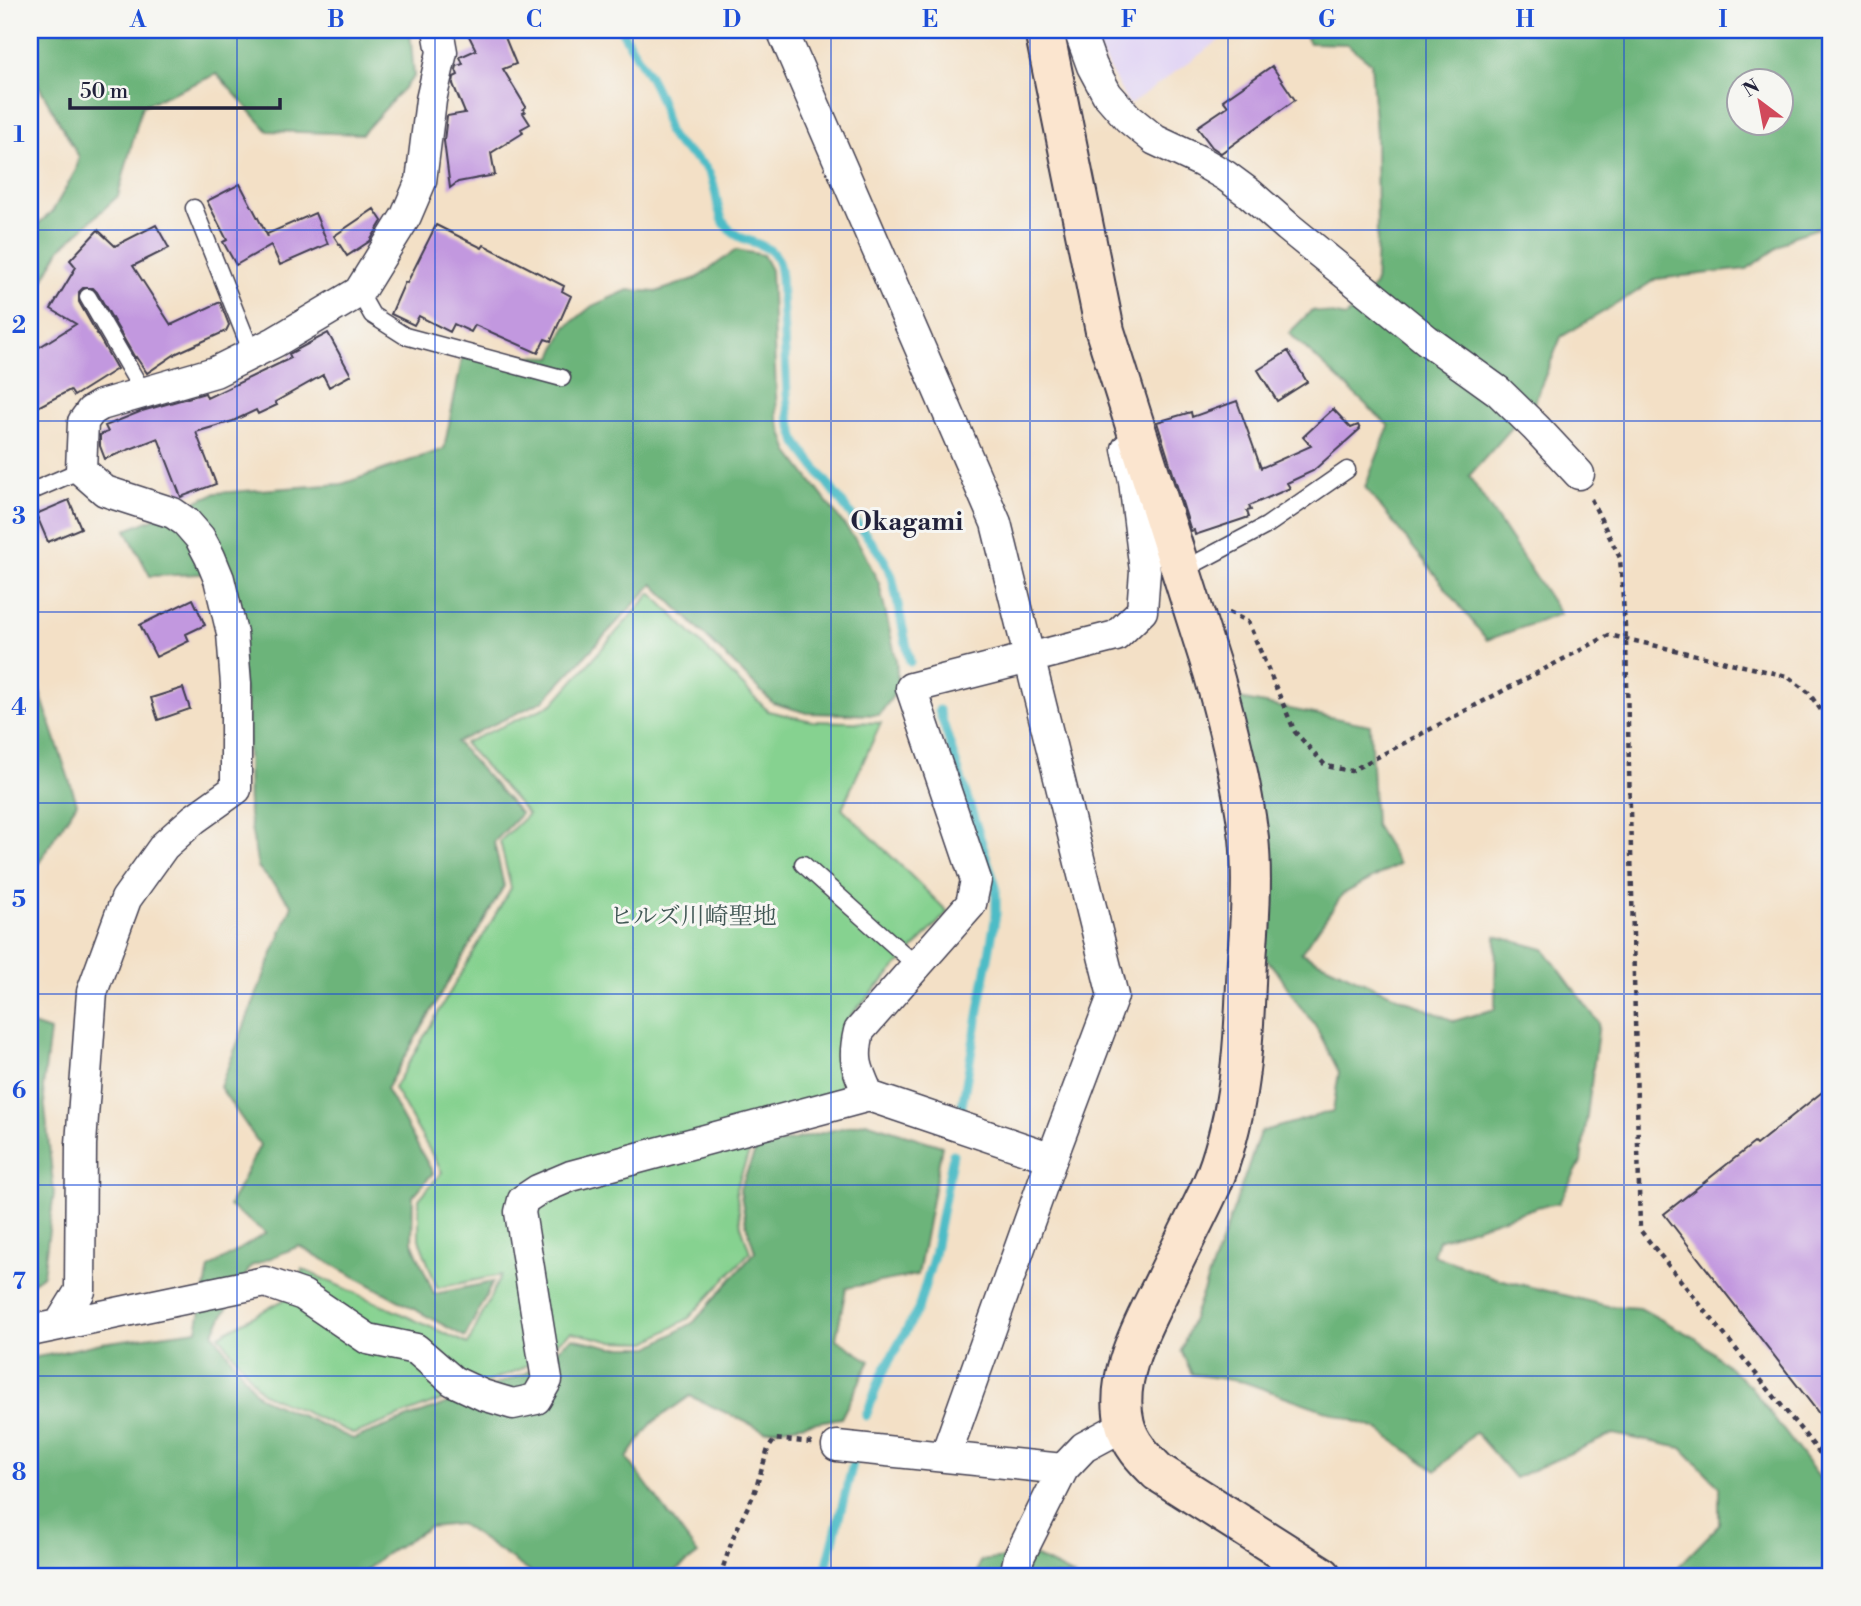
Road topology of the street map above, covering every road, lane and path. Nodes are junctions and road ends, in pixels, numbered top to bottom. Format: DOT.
graph roads {
  1 [pos="438,30"];
  2 [pos="782,30"];
  3 [pos="1044,30"];
  4 [pos="1079,30"];
  5 [pos="194,208"];
  6 [pos="359,292"];
  7 [pos="88,297"];
  8 [pos="252,353"];
  9 [pos="562,378"];
  10 [pos="144,392"];
  11 [pos="1141,442"];
  12 [pos="81,470"];
  13 [pos="1347,470"];
  14 [pos="1579,474"];
  15 [pos="30,492"];
  16 [pos="1181,571"];
  17 [pos="1193,607"];
  18 [pos="1626,640"];
  19 [pos="1029,657"];
  20 [pos="1831,724"];
  21 [pos="803,864"];
  22 [pos="916,965"];
  23 [pos="869,1096"];
  24 [pos="1052,1158"];
  25 [pos="59,1325"];
  26 [pos="30,1331"];
  27 [pos="1125,1424"];
  28 [pos="837,1446"];
  29 [pos="945,1457"];
  30 [pos="1831,1467"];
  31 [pos="1063,1469"];
  32 [pos="720,1576"];
  33 [pos="1015,1576"];
  34 [pos="1322,1576"];
  1 -- 6 [label="street"];
  2 -- 19 [label="street"];
  3 -- 11 [label="street"];
  4 -- 14 [label="street"];
  5 -- 8 [label="lane"];
  6 -- 8 [label="street"];
  6 -- 9 [label="lane"];
  7 -- 10 [label="lane"];
  8 -- 10 [label="street"];
  10 -- 12 [label="street"];
  11 -- 16 [label="street"];
  11 -- 19 [label="street"];
  12 -- 15 [label="lane"];
  12 -- 25 [label="street"];
  13 -- 16 [label="lane"];
  14 -- 18 [label="path"];
  16 -- 17 [label="street"];
  17 -- 18 [label="path"];
  17 -- 27 [label="street"];
  18 -- 20 [label="path"];
  18 -- 30 [label="path"];
  19 -- 22 [label="street"];
  19 -- 24 [label="street"];
  21 -- 22 [label="lane"];
  22 -- 23 [label="street"];
  23 -- 24 [label="street"];
  23 -- 25 [label="street"];
  24 -- 29 [label="street"];
  25 -- 26 [label="street"];
  27 -- 31 [label="street"];
  27 -- 34 [label="street"];
  28 -- 29 [label="street"];
  28 -- 32 [label="path"];
  29 -- 31 [label="street"];
  31 -- 33 [label="street"];
}
